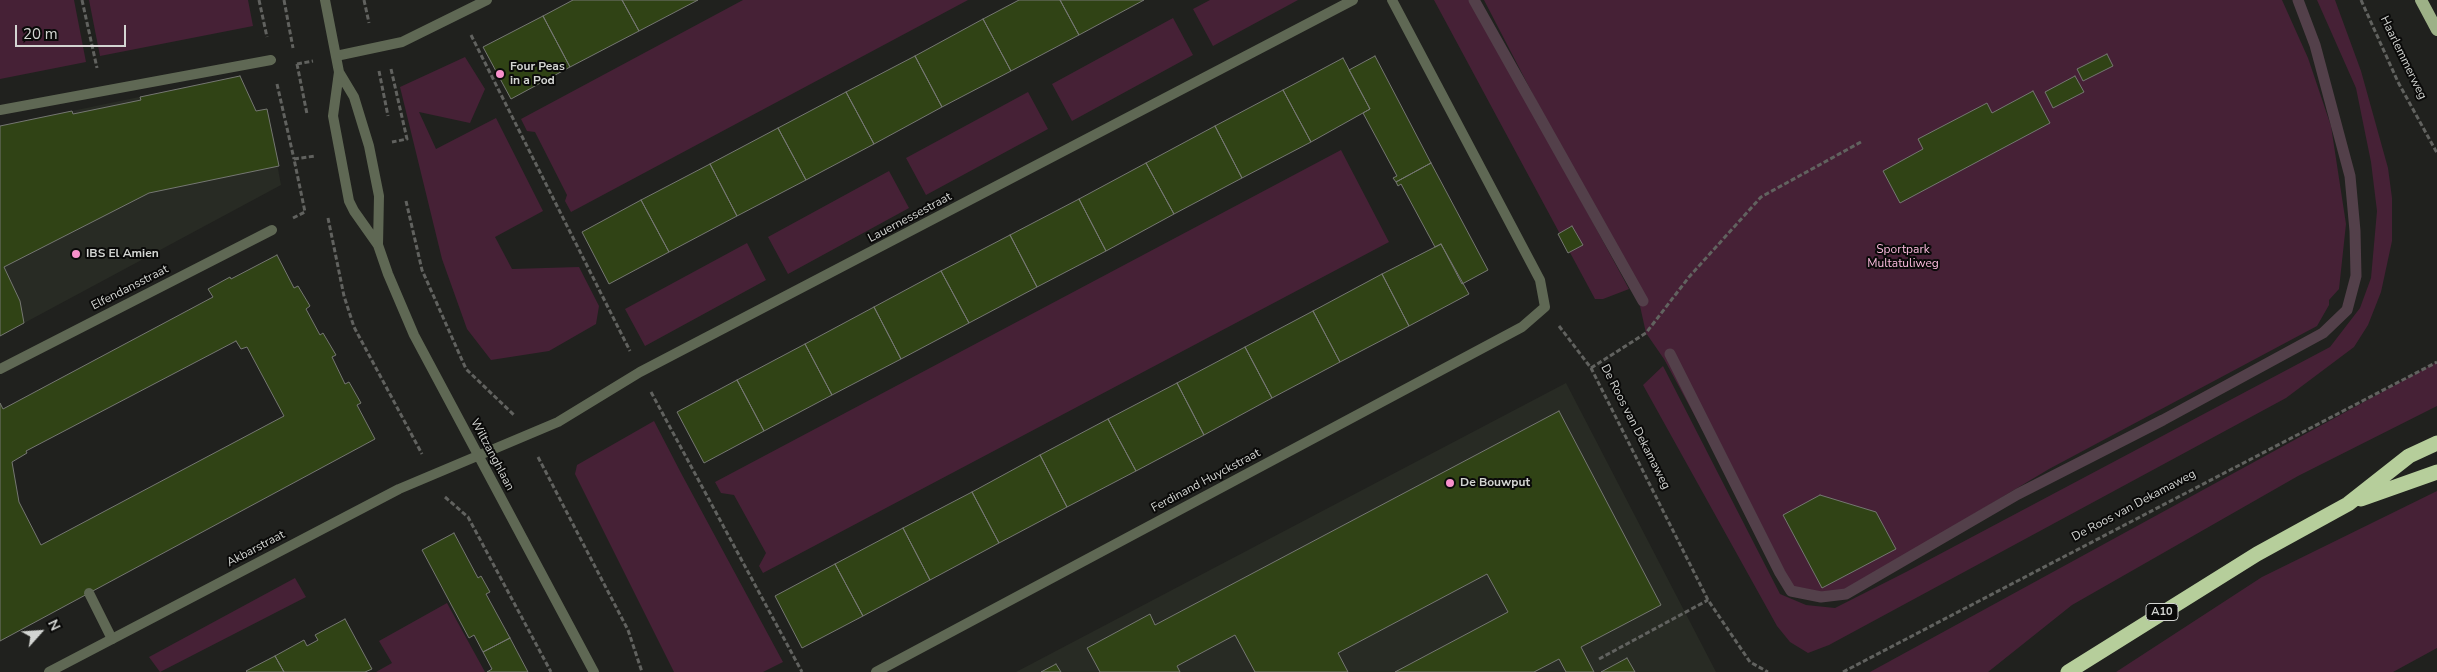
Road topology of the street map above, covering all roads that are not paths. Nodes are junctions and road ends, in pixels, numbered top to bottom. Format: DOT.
graph roads {
  1 [pos="324,0"];
  2 [pos="487,0"];
  3 [pos="1353,0"];
  4 [pos="1392,0"];
  5 [pos="2421,0"];
  6 [pos="2437,30"];
  7 [pos="336,56"];
  8 [pos="272,60"];
  9 [pos="338,72"];
  10 [pos="0,110"];
  11 [pos="272,230"];
  12 [pos="378,245"];
  13 [pos="0,369"];
  14 [pos="2437,443"];
  15 [pos="478,455"];
  16 [pos="2437,472"];
  17 [pos="2348,504"];
  18 [pos="90,593"];
  19 [pos="112,639"];
  20 [pos="49,672"];
  21 [pos="594,672"];
  22 [pos="876,672"];
  23 [pos="2068,672"];
  1 -- 7 [label="street, Wiltzanghlaan"];
  2 -- 7 [label="street"];
  3 -- 15 [label="street, Lauernessestraat"];
  4 -- 22 [label="street, Ferdinand Huyckstraat"];
  5 -- 6 [label="main road"];
  7 -- 9 [label="street, Wiltzanghlaan"];
  8 -- 10 [label="street"];
  9 -- 12 [label="street, Wiltzanghlaan"];
  9 -- 12 [label="street, Wiltzanghlaan"];
  11 -- 13 [label="street, Elfendansstraat"];
  12 -- 15 [label="street, Wiltzanghlaan"];
  14 -- 17 [label="highway, A10"];
  15 -- 19 [label="street, Akbarstraat"];
  15 -- 21 [label="street, Wiltzanghlaan"];
  16 -- 17 [label="highway, A10"];
  17 -- 23 [label="highway, A10"];
  18 -- 19 [label="street"];
  19 -- 20 [label="street, Akbarstraat"];
}
